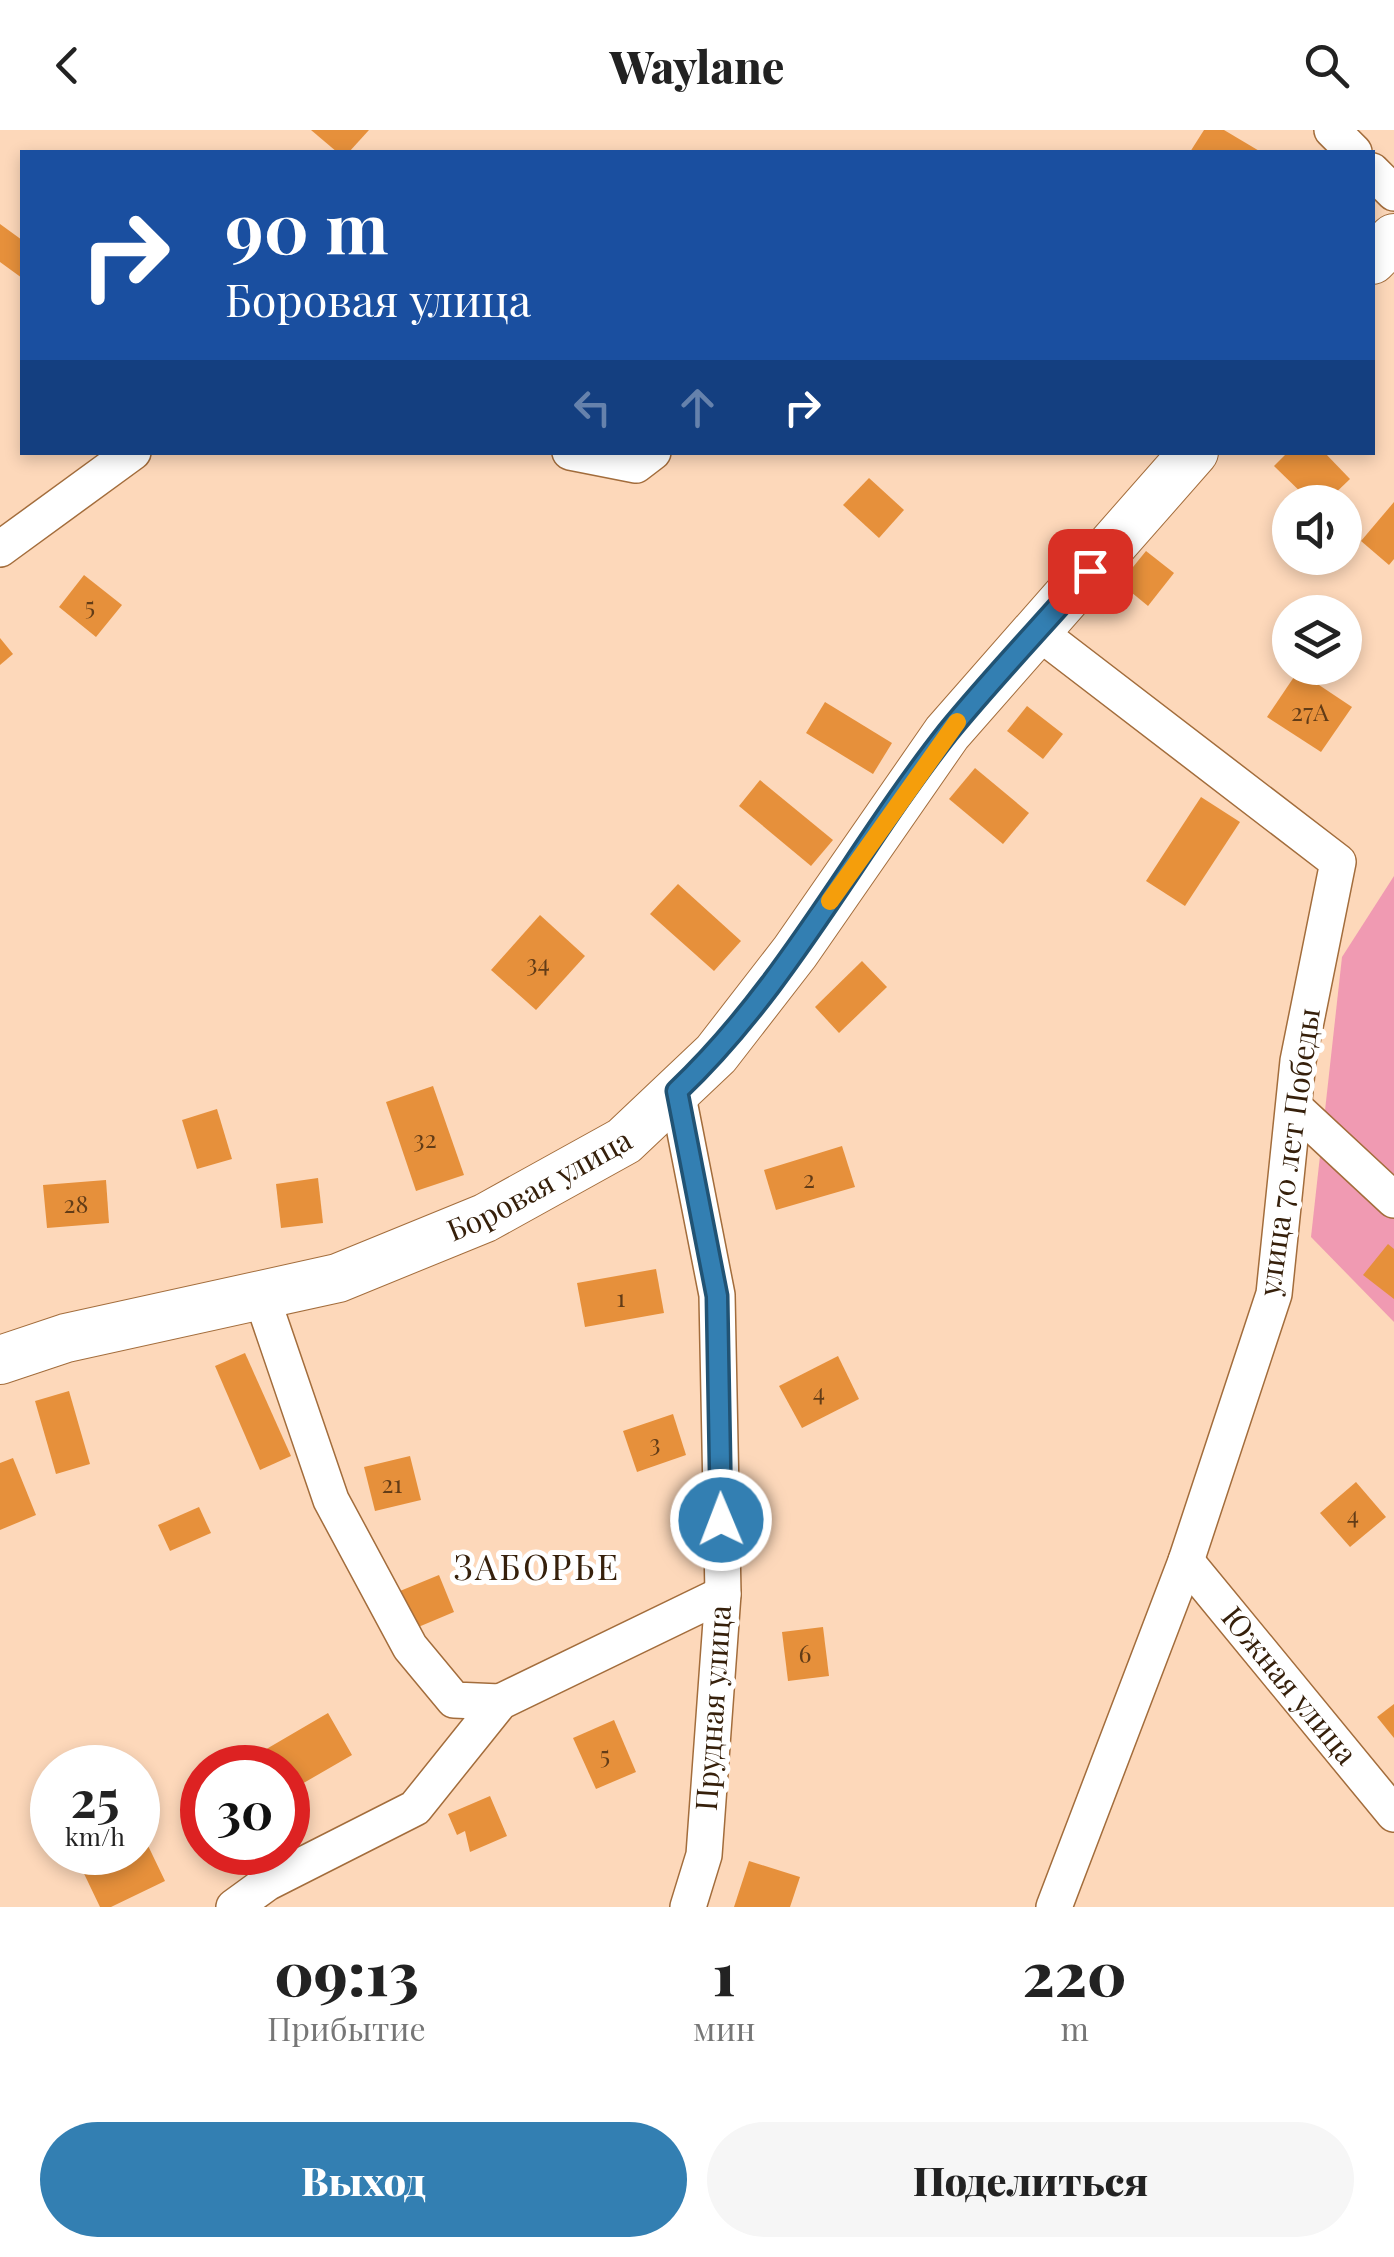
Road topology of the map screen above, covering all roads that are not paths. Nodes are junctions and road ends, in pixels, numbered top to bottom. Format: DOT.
graph roads {
  1 [pos="1332,130"];
  2 [pos="1352,150"];
  3 [pos="1375,174"];
  4 [pos="1394,193"];
  5 [pos="1394,239"];
  6 [pos="1375,257"];
  7 [pos="129,455"];
  8 [pos="585,455"];
  9 [pos="649,455"];
  10 [pos="1191,455"];
  11 [pos="0,548"];
  12 [pos="1038,630"];
  13 [pos="677,1091"];
  14 [pos="1294,1107"];
  15 [pos="1394,1200"];
  16 [pos="261,1295"];
  17 [pos="0,1360"];
  18 [pos="1186,1561"];
  19 [pos="723,1594"];
  20 [pos="500,1702"];
  21 [pos="1394,1814"];
  22 [pos="234,1907"];
  23 [pos="688,1907"];
  24 [pos="1054,1907"];
  1 -- 2 [label="street"];
  3 -- 4 [label="street"];
  5 -- 6 [label="main road"];
  7 -- 11 [label="street"];
  8 -- 9 [label="street"];
  10 -- 12 [label="main road, Боровая улица"];
  12 -- 13 [label="main road, Боровая улица"];
  12 -- 14 [label="street, улица 70 лет Победы"];
  13 -- 16 [label="main road, Боровая улица"];
  13 -- 19 [label="street, Прудная улица"];
  14 -- 15 [label="street"];
  14 -- 18 [label="street, улица 70 лет Победы"];
  16 -- 17 [label="main road, Боровая улица"];
  16 -- 20 [label="street"];
  18 -- 21 [label="street, Южная улица"];
  18 -- 24 [label="street, улица 70 лет Победы"];
  19 -- 20 [label="street"];
  19 -- 23 [label="street, Прудная улица"];
  20 -- 22 [label="street"];
}
